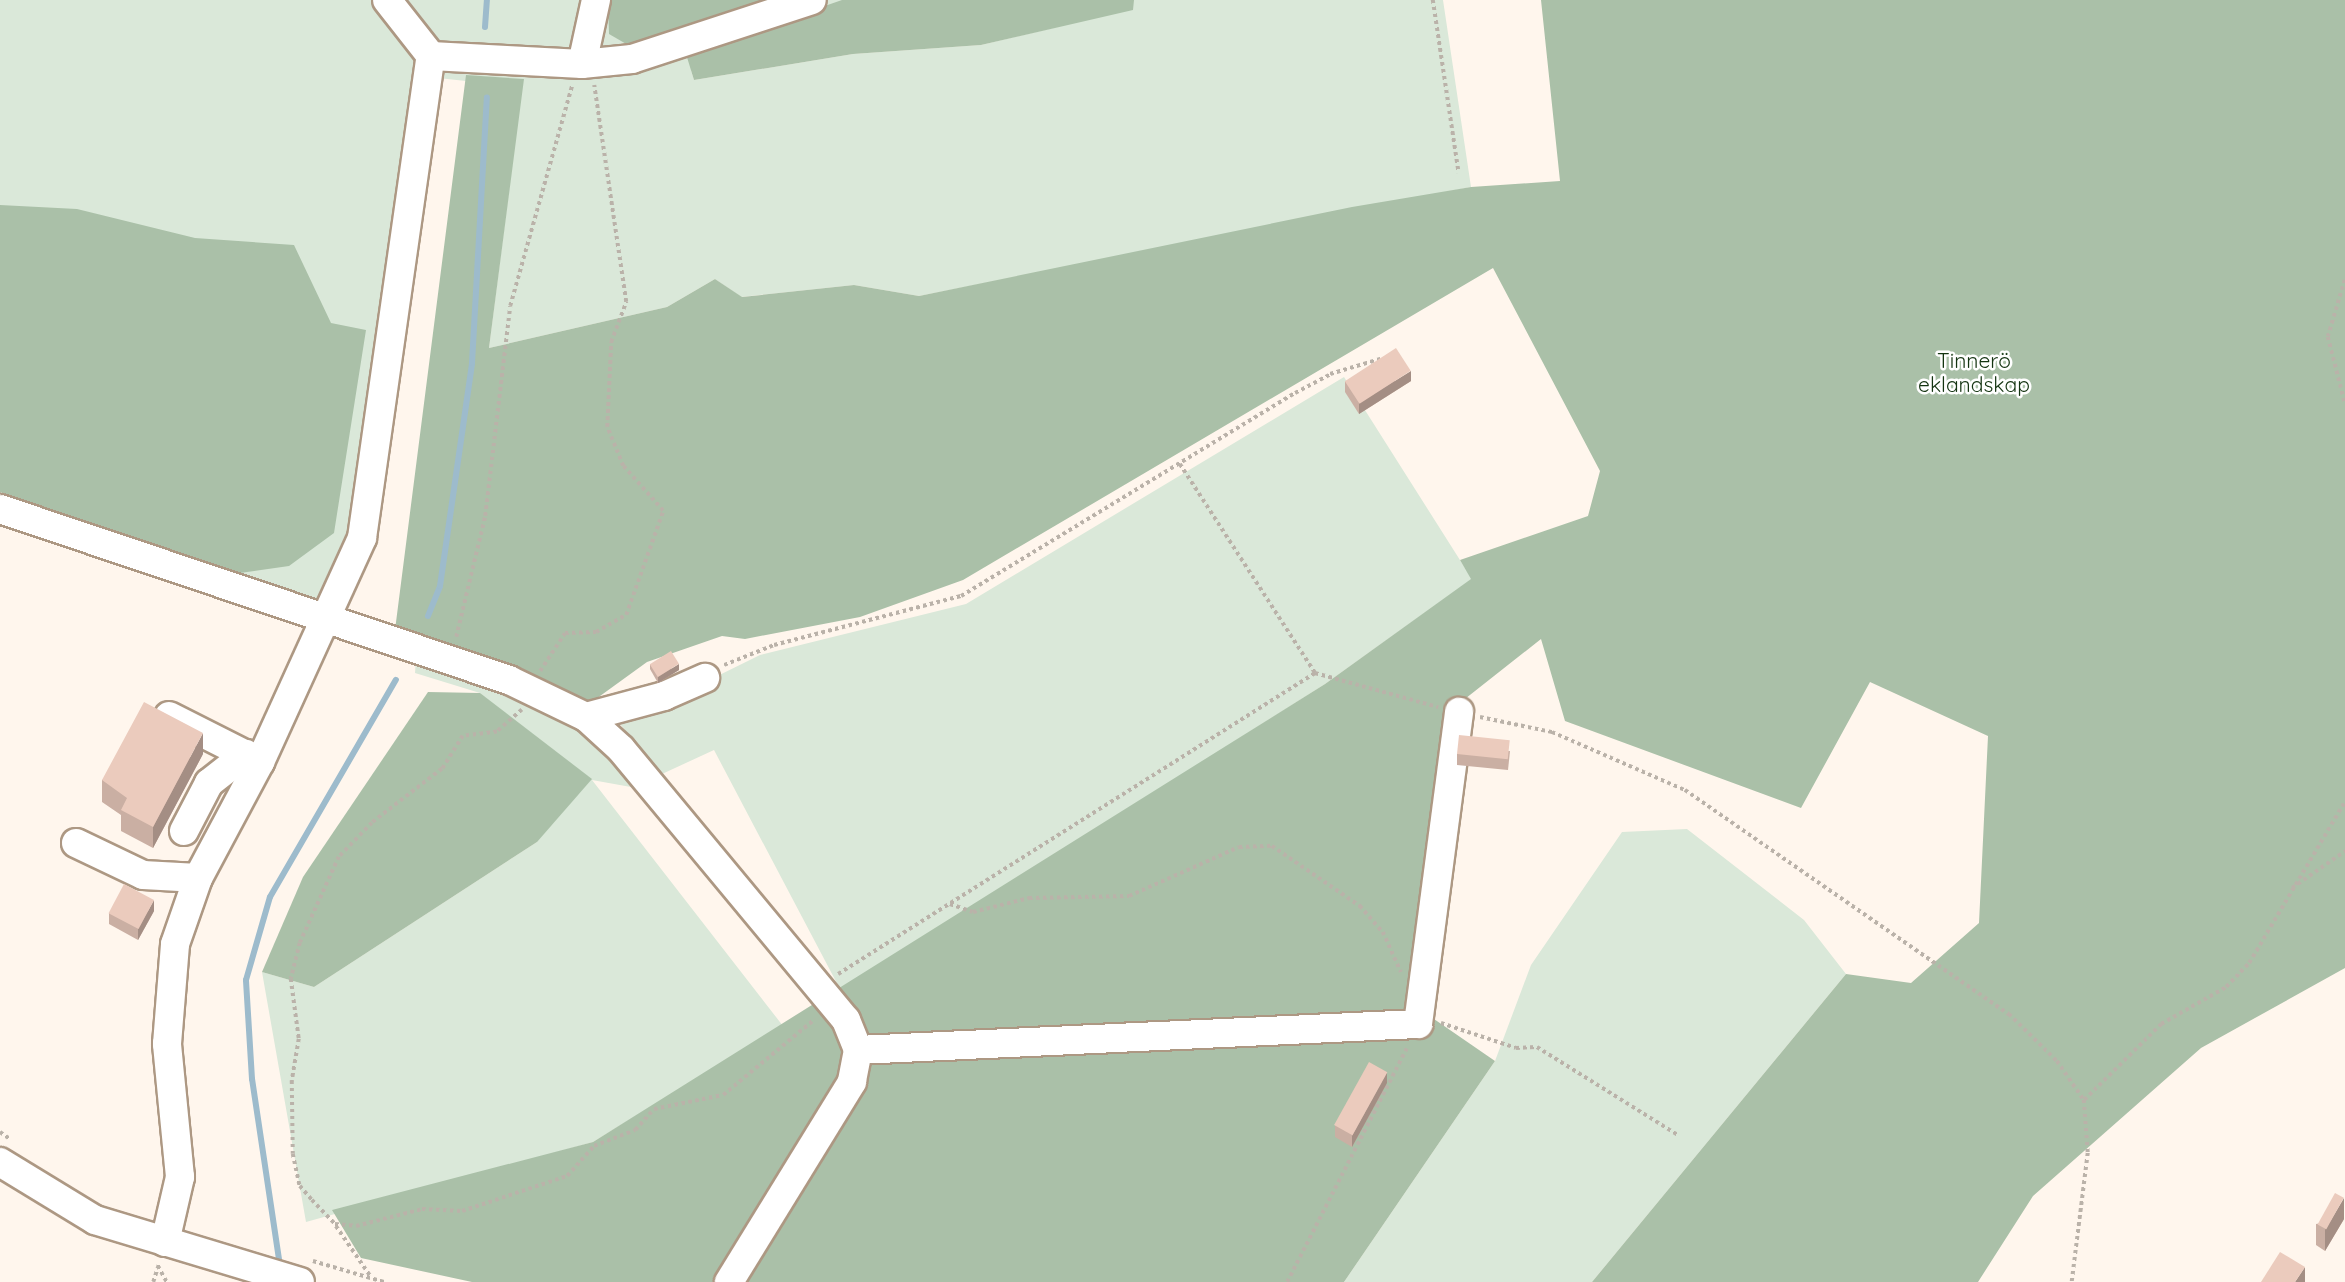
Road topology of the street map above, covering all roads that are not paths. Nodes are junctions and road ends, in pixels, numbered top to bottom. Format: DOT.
graph roads {
  1 [pos="387,0"];
  2 [pos="596,0"];
  3 [pos="812,0"];
  4 [pos="431,56"];
  5 [pos="584,64"];
  6 [pos="0,509"];
  7 [pos="324,621"];
  8 [pos="705,678"];
  9 [pos="146,705"];
  10 [pos="1459,712"];
  11 [pos="586,717"];
  12 [pos="253,758"];
  13 [pos="184,831"];
  14 [pos="76,843"];
  15 [pos="198,878"];
  16 [pos="858,1050"];
  17 [pos="11,1156"];
  18 [pos="162,1254"];
  19 [pos="300,1282"];
  20 [pos="729,1282"];
  1 -- 4 [label="street"];
  2 -- 5 [label="street"];
  3 -- 5 [label="street"];
  4 -- 5 [label="street"];
  4 -- 7 [label="street"];
  6 -- 7 [label="street"];
  7 -- 11 [label="street"];
  7 -- 12 [label="street"];
  8 -- 11 [label="street"];
  9 -- 12 [label="street"];
  10 -- 16 [label="street"];
  11 -- 16 [label="street"];
  12 -- 13 [label="street"];
  12 -- 15 [label="street"];
  14 -- 15 [label="street"];
  15 -- 18 [label="street"];
  16 -- 20 [label="street"];
  17 -- 18 [label="street"];
  18 -- 19 [label="street"];
}
